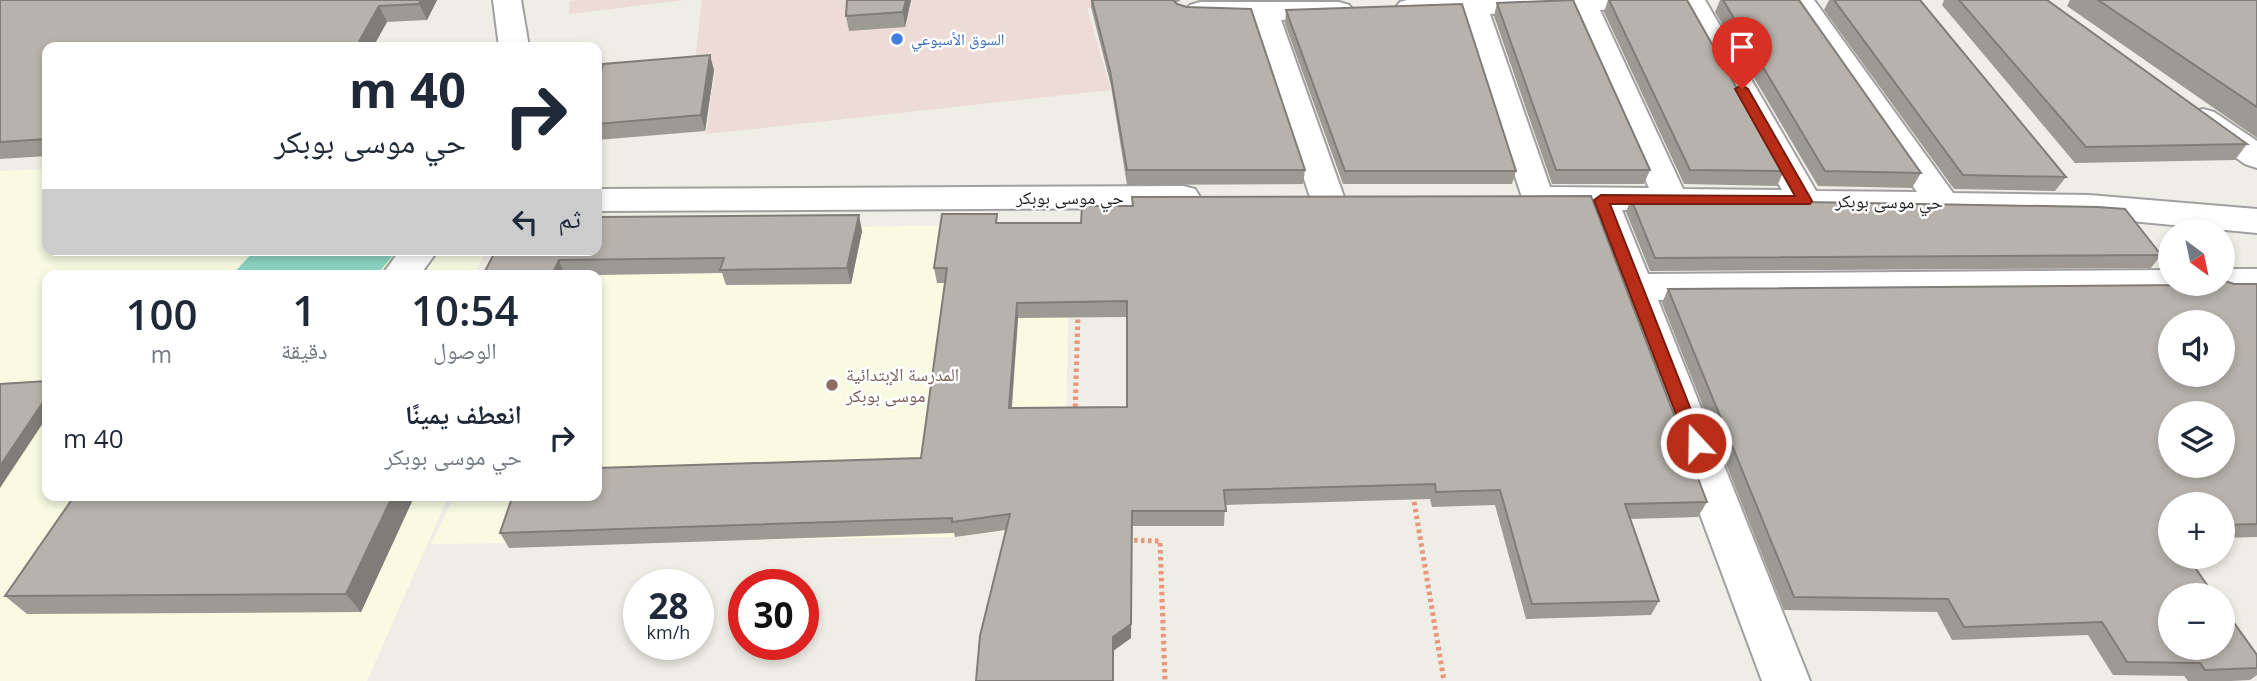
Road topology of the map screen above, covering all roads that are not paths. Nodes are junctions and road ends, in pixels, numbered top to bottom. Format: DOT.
graph roads {
  1 [pos="507,0"];
  2 [pos="1637,0"];
  3 [pos="1691,0"];
  4 [pos="1799,0"];
  5 [pos="1582,2"];
  6 [pos="1472,5"];
  7 [pos="1364,7"];
  8 [pos="1187,10"];
  9 [pos="1264,13"];
  10 [pos="513,42"];
  11 [pos="2179,102"];
  12 [pos="2257,158"];
  13 [pos="2064,175"];
  14 [pos="1220,197"];
  15 [pos="1287,197"];
  16 [pos="1670,198"];
  17 [pos="602,200"];
  18 [pos="1601,200"];
  19 [pos="1805,201"];
  20 [pos="1942,202"];
  21 [pos="2089,206"];
  22 [pos="2257,221"];
  23 [pos="415,256"];
  24 [pos="404,270"];
  25 [pos="2235,282"];
  26 [pos="2257,282"];
  27 [pos="2158,283"];
  28 [pos="1634,287"];
  29 [pos="1786,681"];
  1 -- 10 [label="street"];
  2 -- 5 [label="street"];
  3 -- 19 [label="street"];
  4 -- 20 [label="street"];
  5 -- 6 [label="street"];
  5 -- 16 [label="street"];
  6 -- 7 [label="street"];
  6 -- 18 [label="street, حي موسى بوبكر"];
  7 -- 9 [label="street"];
  8 -- 9 [label="street"];
  9 -- 15 [label="street"];
  11 -- 12 [label="street"];
  13 -- 21 [label="street"];
  14 -- 17 [label="street, حي موسى بوبكر"];
  16 -- 18 [label="street, حي موسى بوبكر"];
  16 -- 19 [label="street, حي موسى بوبكر"];
  18 -- 28 [label="street"];
  19 -- 20 [label="street, حي موسى بوبكر"];
  20 -- 21 [label="street, حي موسى بوبكر"];
  21 -- 22 [label="street, حي موسى بوبكر"];
  23 -- 24 [label="street"];
  25 -- 26 [label="street"];
  27 -- 28 [label="street"];
  28 -- 29 [label="street"];
}
